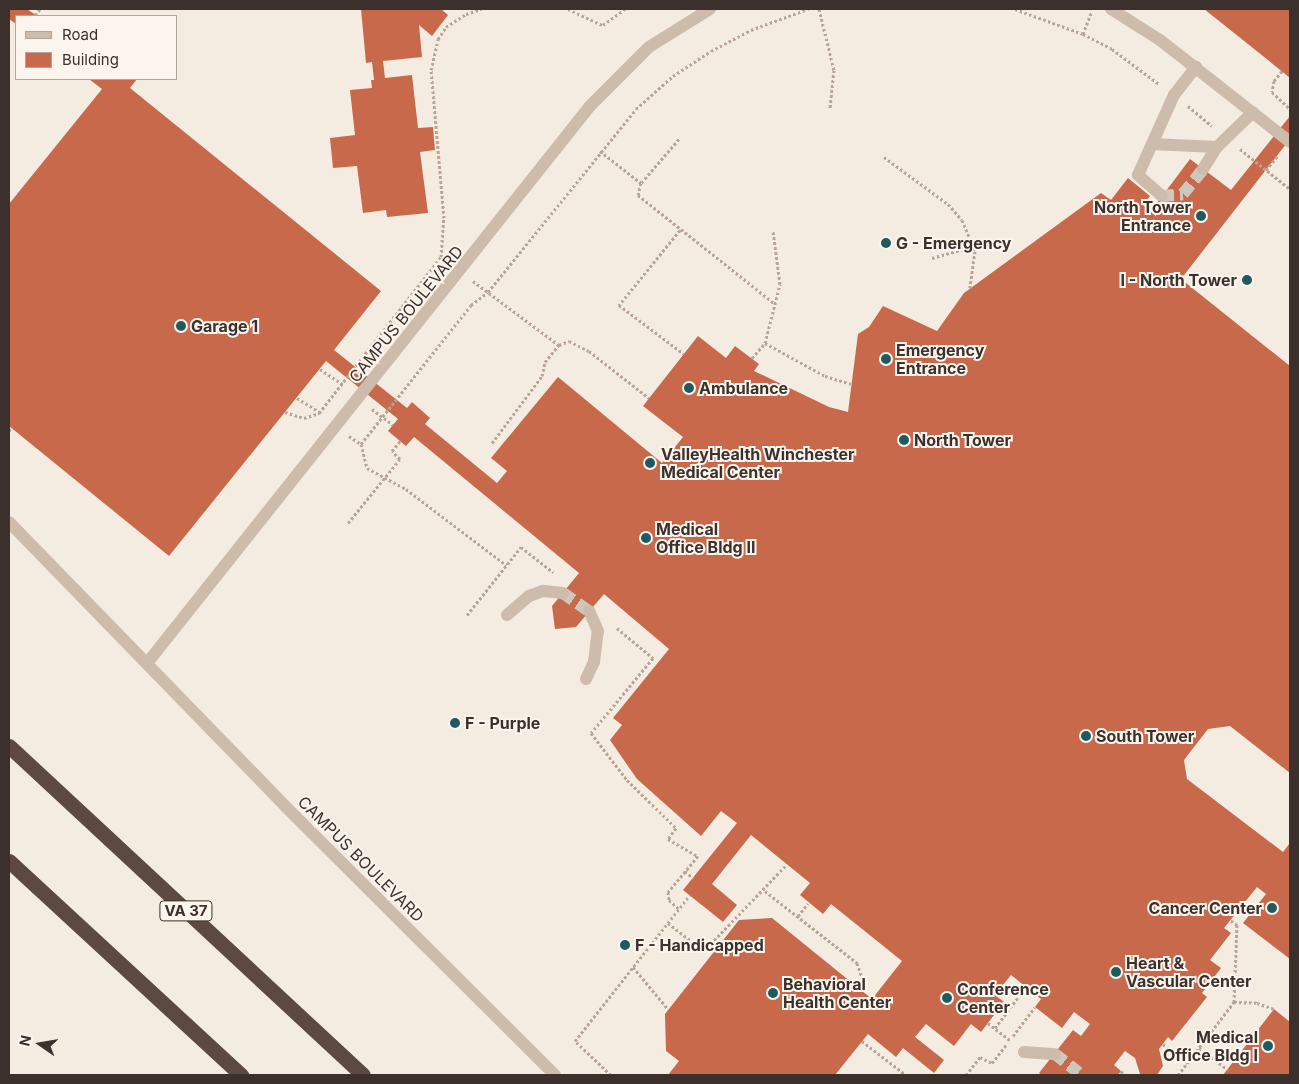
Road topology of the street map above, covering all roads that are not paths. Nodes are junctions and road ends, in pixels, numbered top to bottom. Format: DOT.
graph roads {
  1 [pos="710,9"];
  2 [pos="1111,9"];
  3 [pos="1196,66"];
  4 [pos="1252,112"];
  5 [pos="1290,142"];
  6 [pos="1152,144"];
  7 [pos="1217,147"];
  8 [pos="1204,169"];
  9 [pos="1162,196"];
  10 [pos="9,522"];
  11 [pos="563,593"];
  12 [pos="589,611"];
  13 [pos="507,615"];
  14 [pos="148,662"];
  15 [pos="586,679"];
  16 [pos="9,746"];
  17 [pos="9,861"];
  18 [pos="1024,1052"];
  19 [pos="1055,1054"];
  20 [pos="241,1075"];
  21 [pos="363,1075"];
  22 [pos="555,1075"];
  1 -- 14 [label="street, CAMPUS BOULEVARD"];
  2 -- 3 [label="street"];
  3 -- 4 [label="street"];
  3 -- 6 [label="street"];
  4 -- 5 [label="street"];
  4 -- 7 [label="street"];
  6 -- 7 [label="street"];
  6 -- 9 [label="street"];
  7 -- 8 [label="street"];
  10 -- 14 [label="street, CAMPUS BOULEVARD"];
  11 -- 13 [label="street"];
  12 -- 15 [label="street"];
  14 -- 22 [label="street, CAMPUS BOULEVARD"];
  16 -- 21 [label="highway, VA 37"];
  17 -- 20 [label="highway"];
  18 -- 19 [label="street"];
}
